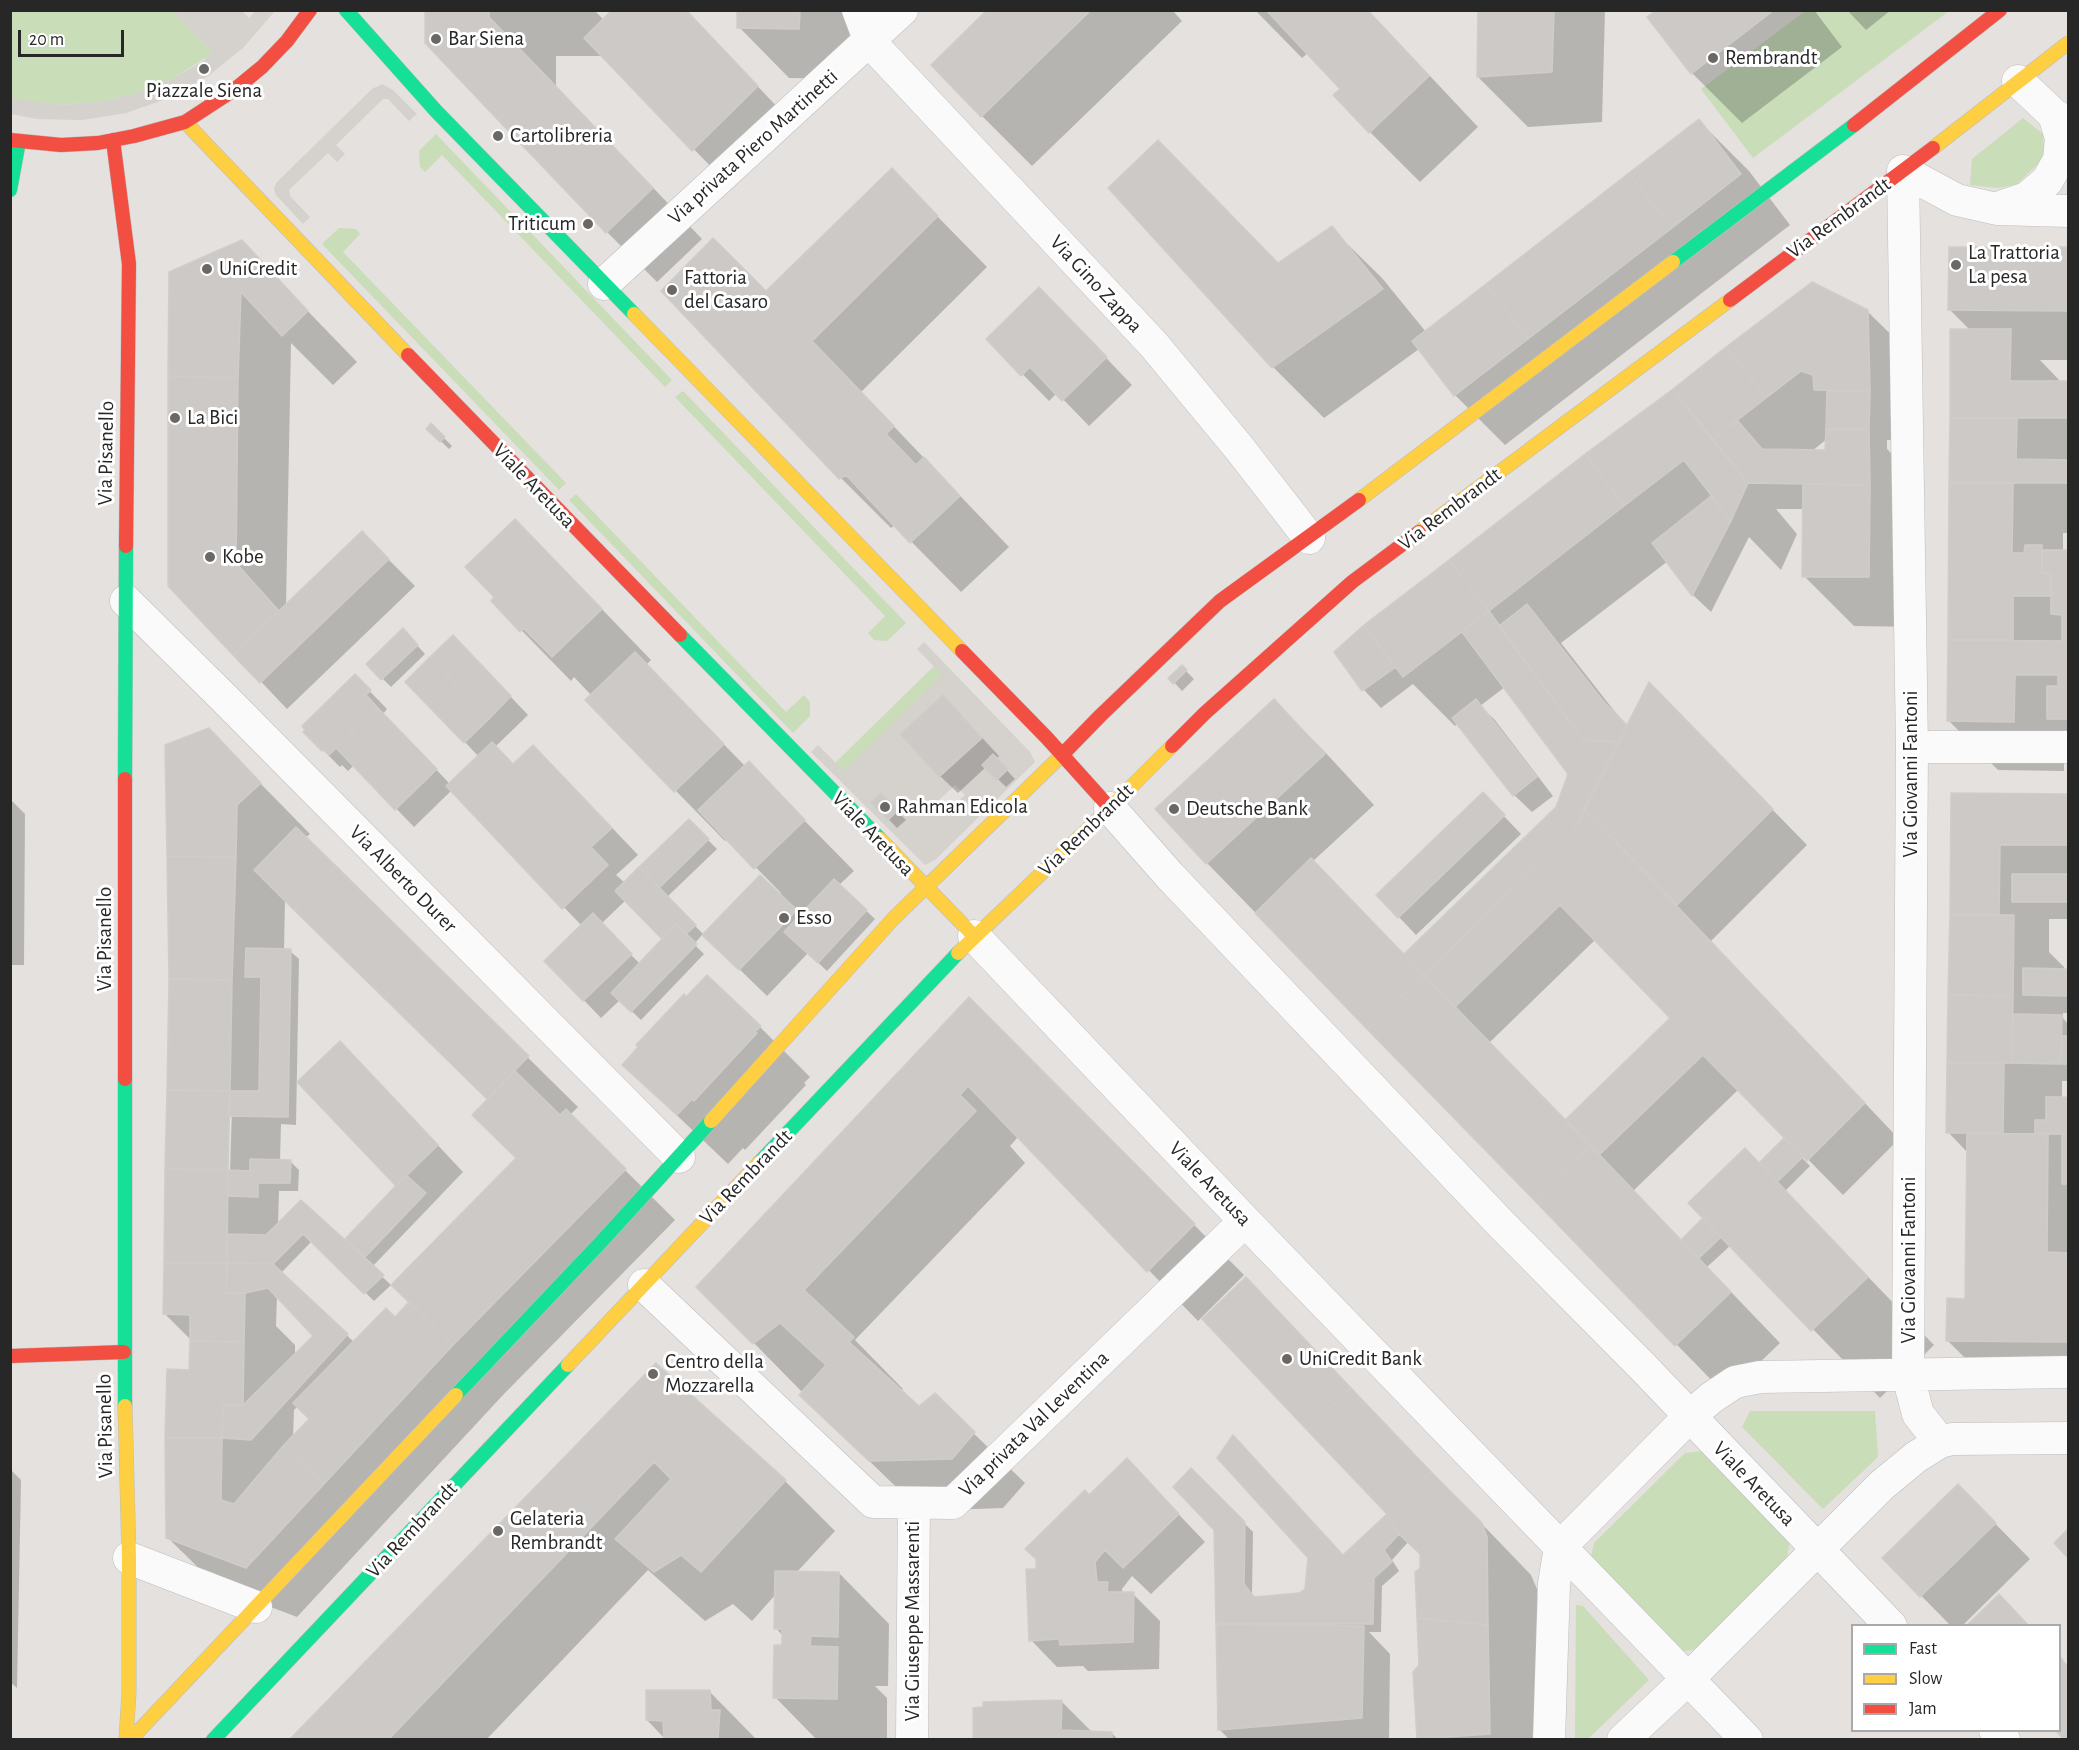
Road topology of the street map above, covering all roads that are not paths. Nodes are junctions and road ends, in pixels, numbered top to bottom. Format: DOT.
graph roads {
  1 [pos="310,10"];
  2 [pos="346,10"];
  3 [pos="858,10"];
  4 [pos="902,10"];
  5 [pos="2000,10"];
  6 [pos="870,42"];
  7 [pos="2065,54"];
  8 [pos="2018,81"];
  9 [pos="2061,119"];
  10 [pos="184,122"];
  11 [pos="15,140"];
  12 [pos="113,140"];
  13 [pos="1903,171"];
  14 [pos="10,190"];
  15 [pos="1997,208"];
  16 [pos="2068,211"];
  17 [pos="604,284"];
  18 [pos="1309,538"];
  19 [pos="126,601"];
  20 [pos="1912,747"];
  21 [pos="2068,747"];
  22 [pos="1063,755"];
  23 [pos="1110,807"];
  24 [pos="925,887"];
  25 [pos="974,936"];
  26 [pos="679,1157"];
  27 [pos="1245,1221"];
  28 [pos="644,1285"];
  29 [pos="124,1352"];
  30 [pos="10,1356"];
  31 [pos="2068,1372"];
  32 [pos="1908,1376"];
  33 [pos="1689,1417"];
  34 [pos="2068,1438"];
  35 [pos="1940,1442"];
  36 [pos="914,1503"];
  37 [pos="1560,1546"];
  38 [pos="1818,1551"];
  39 [pos="129,1558"];
  40 [pos="256,1607"];
  41 [pos="1889,1624"];
  42 [pos="1689,1678"];
  43 [pos="128,1740"];
  44 [pos="213,1740"];
  45 [pos="912,1740"];
  46 [pos="1550,1740"];
  47 [pos="1623,1740"];
  48 [pos="1747,1740"];
  1 -- 10 [label="street"];
  2 -- 17 [label="street, Viale Aretusa"];
  3 -- 6 [label="street"];
  4 -- 6 [label="street, Via privata Piero Martinetti"];
  5 -- 18 [label="street"];
  6 -- 17 [label="street, Via privata Piero Martinetti"];
  6 -- 18 [label="street, Via Gino Zappa"];
  7 -- 8 [label="street, Via Rembrandt"];
  8 -- 9 [label="street"];
  8 -- 13 [label="street, Via Rembrandt"];
  9 -- 15 [label="street"];
  10 -- 12 [label="street"];
  10 -- 24 [label="street, Viale Aretusa"];
  11 -- 12 [label="street"];
  11 -- 14 [label="street"];
  12 -- 19 [label="street, Via Pisanello"];
  13 -- 15 [label="street"];
  13 -- 20 [label="street, Via Giovanni Fantoni"];
  13 -- 23 [label="street, Via Rembrandt"];
  15 -- 16 [label="street"];
  17 -- 22 [label="street, Viale Aretusa"];
  18 -- 22 [label="street"];
  19 -- 26 [label="street, Via Alberto Durer"];
  19 -- 29 [label="street, Via Pisanello"];
  20 -- 21 [label="street"];
  20 -- 32 [label="street, Via Giovanni Fantoni"];
  22 -- 23 [label="street, Viale Aretusa"];
  22 -- 24 [label="street"];
  23 -- 25 [label="street, Via Rembrandt"];
  23 -- 33 [label="street, Viale Aretusa"];
  24 -- 25 [label="street, Viale Aretusa"];
  24 -- 26 [label="street"];
  25 -- 27 [label="street, Viale Aretusa"];
  25 -- 28 [label="street, Via Rembrandt"];
  26 -- 40 [label="street"];
  27 -- 36 [label="street, Via privata Val Leventina"];
  27 -- 37 [label="street, Viale Aretusa"];
  28 -- 36 [label="street, Via privata Val Leventina"];
  28 -- 44 [label="street, Via Rembrandt"];
  29 -- 30 [label="street"];
  29 -- 39 [label="street, Via Pisanello"];
  31 -- 32 [label="street"];
  32 -- 33 [label="street"];
  32 -- 35 [label="street, Via Giovanni Fantoni"];
  33 -- 37 [label="street"];
  33 -- 38 [label="street, Viale Aretusa"];
  34 -- 35 [label="street"];
  35 -- 38 [label="street"];
  36 -- 45 [label="street, Via Giuseppe Massarenti"];
  37 -- 42 [label="street, Viale Aretusa"];
  37 -- 46 [label="street"];
  38 -- 41 [label="street, Viale Aretusa"];
  38 -- 42 [label="street"];
  39 -- 40 [label="street"];
  39 -- 43 [label="street, Via Pisanello"];
  40 -- 43 [label="street"];
  42 -- 47 [label="street"];
  42 -- 48 [label="street, Viale Aretusa"];
}
